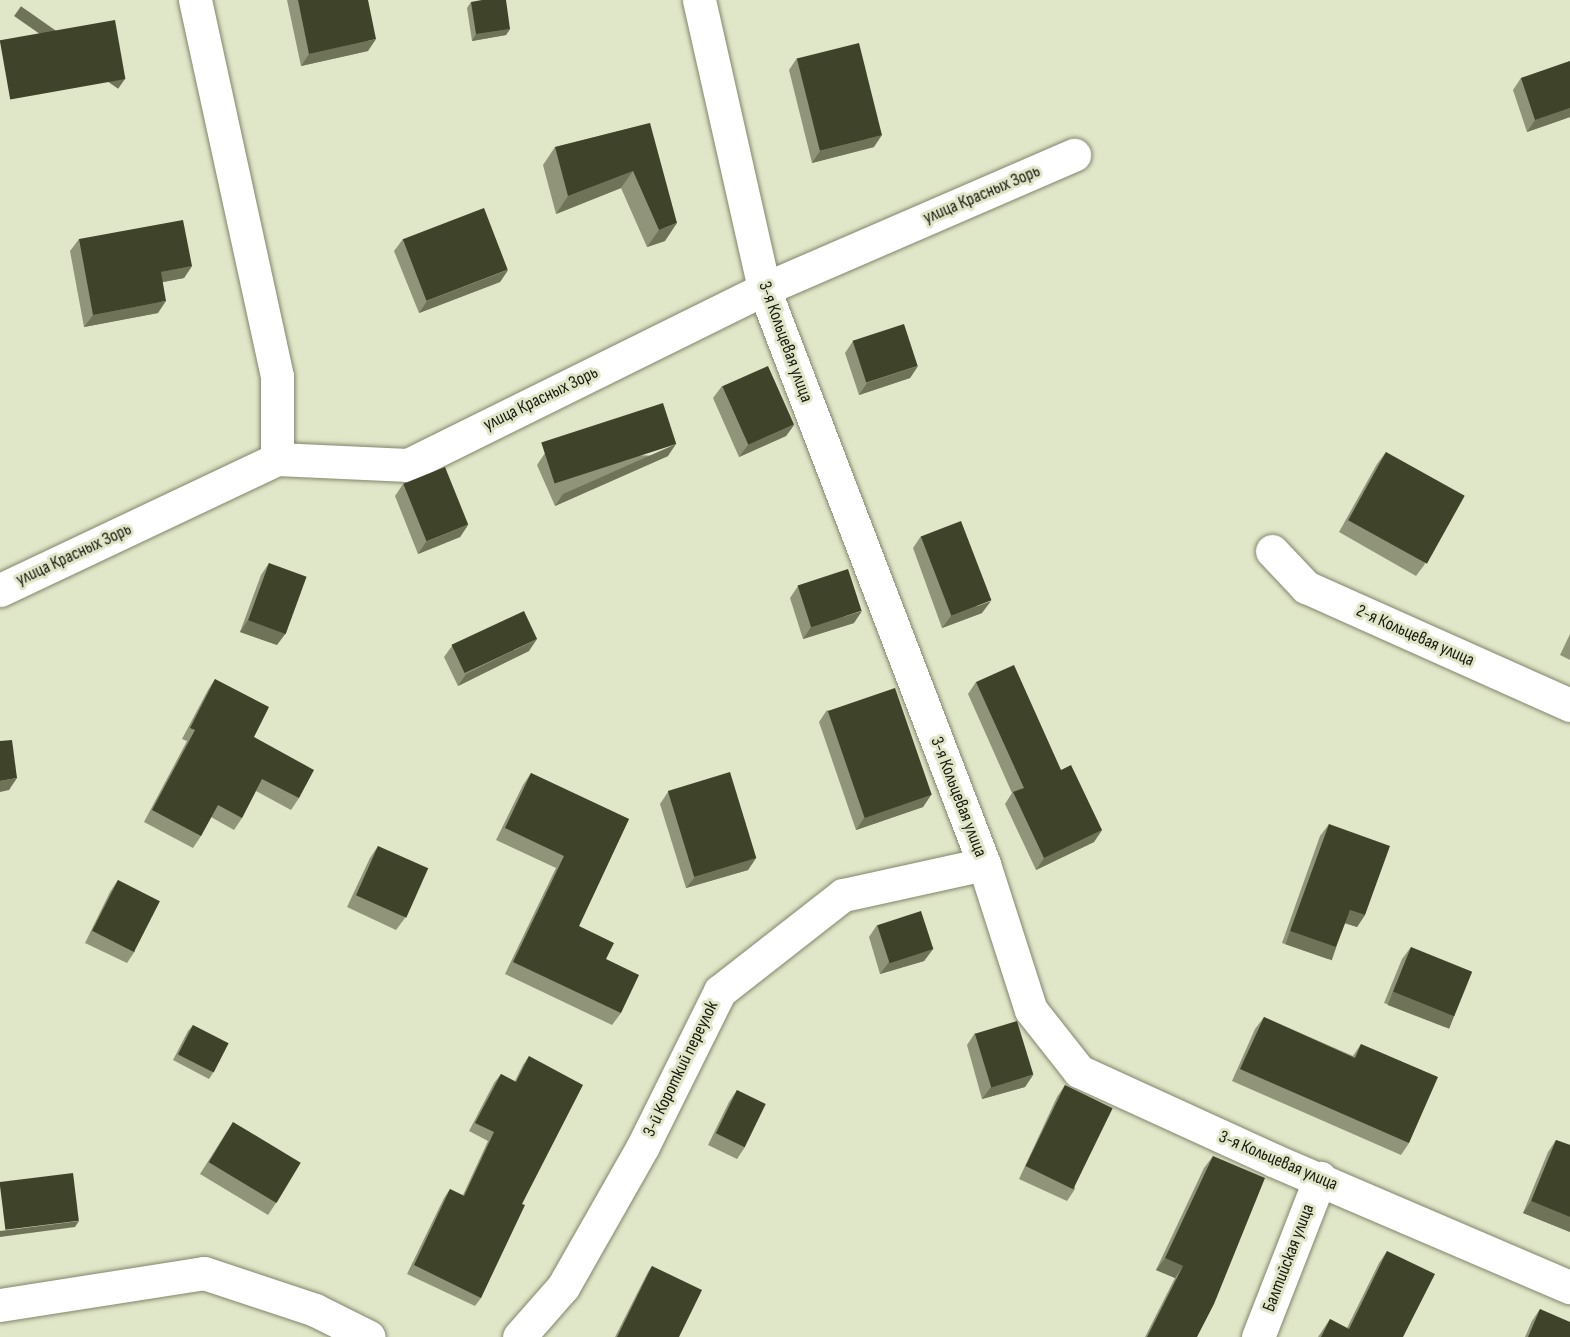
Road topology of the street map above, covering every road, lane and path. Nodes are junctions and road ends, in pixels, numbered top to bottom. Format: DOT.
graph roads {
  1 [pos="195,0"];
  2 [pos="699,0"];
  3 [pos="1074,155"];
  4 [pos="764,289"];
  5 [pos="277,459"];
  6 [pos="1272,551"];
  7 [pos="0,590"];
  8 [pos="1570,705"];
  9 [pos="984,864"];
  10 [pos="1320,1178"];
  11 [pos="1570,1287"];
  12 [pos="0,1305"];
  13 [pos="369,1337"];
  14 [pos="519,1337"];
  15 [pos="1258,1337"];
  1 -- 5 [label="street"];
  2 -- 4 [label="street, 3-я Кольцевая улица"];
  3 -- 4 [label="street, улица Красных Зорь"];
  4 -- 5 [label="street, улица Красных Зорь"];
  4 -- 9 [label="street, 3-я Кольцевая улица"];
  5 -- 7 [label="street, улица Красных Зорь"];
  6 -- 8 [label="street, 2-я Кольцевая улица"];
  9 -- 10 [label="street, 3-я Кольцевая улица"];
  9 -- 14 [label="street, 3-й Короткий переулок"];
  10 -- 11 [label="street, 3-я Кольцевая улица"];
  10 -- 15 [label="street, Балтийская улица"];
  12 -- 13 [label="street"];
}
